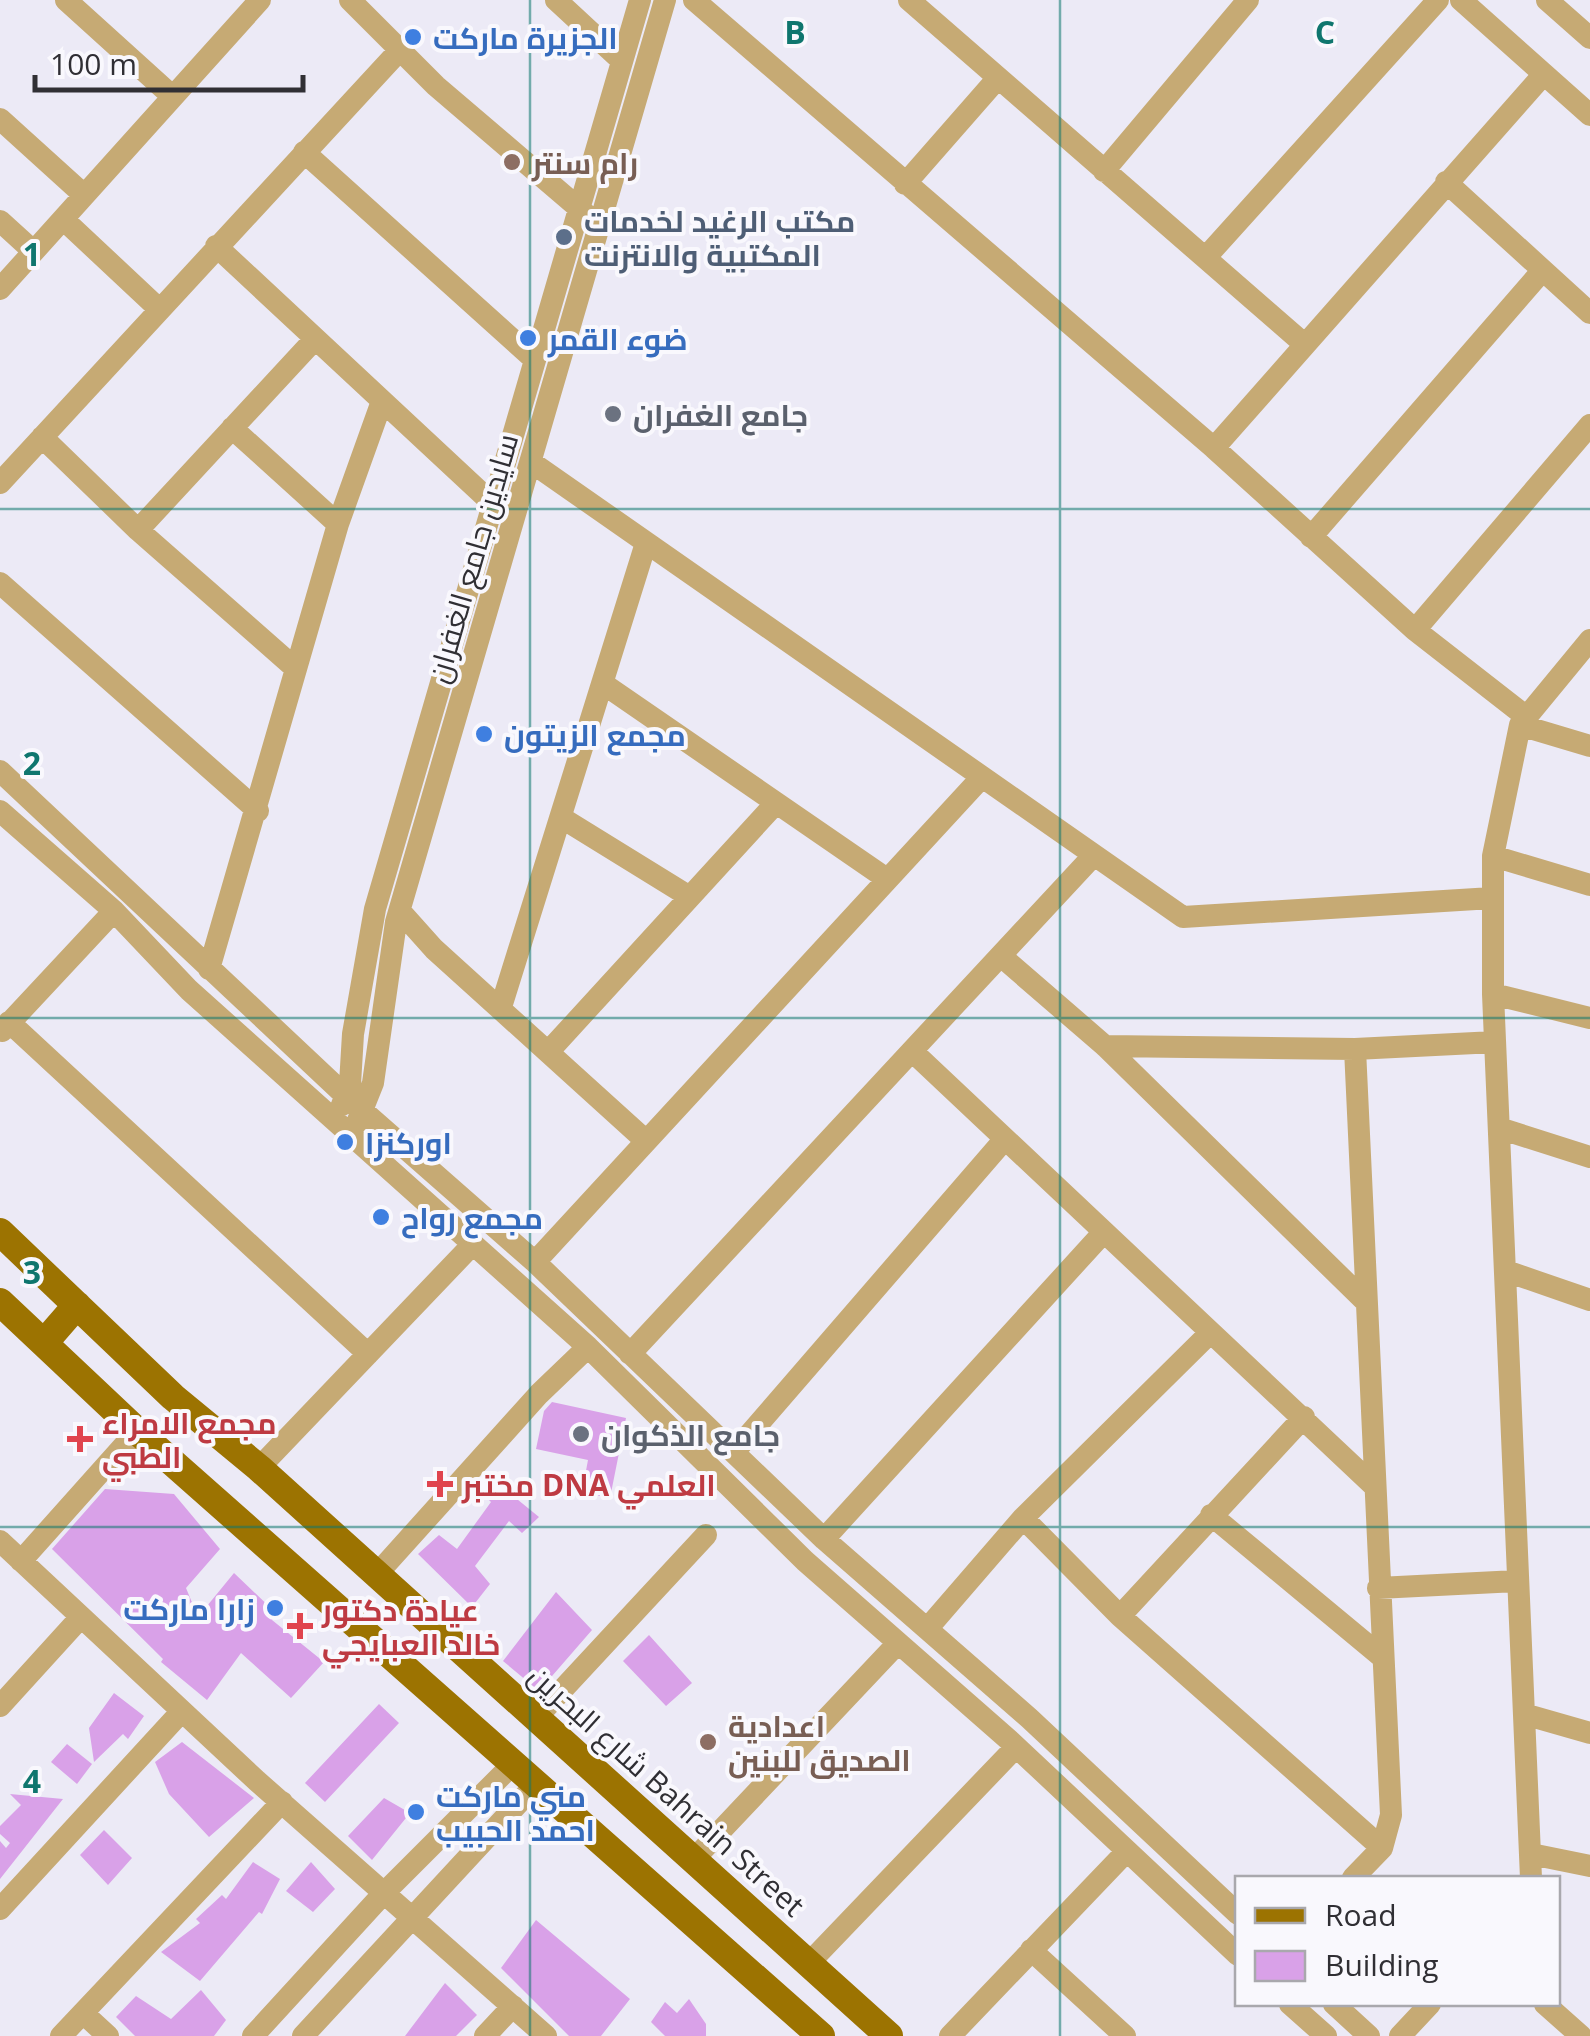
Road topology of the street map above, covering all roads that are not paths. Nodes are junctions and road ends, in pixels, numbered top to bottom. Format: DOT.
graph roads {
  1 [pos="66,0"];
  2 [pos="260,0"];
  3 [pos="350,0"];
  4 [pos="556,0"];
  5 [pos="640,0"];
  6 [pos="666,0"];
  7 [pos="694,0"];
  8 [pos="909,0"];
  9 [pos="1438,0"];
  10 [pos="1460,0"];
  11 [pos="1547,0"];
  12 [pos="1239,3"];
  13 [pos="1590,38"];
  14 [pos="398,52"];
  15 [pos="622,61"];
  16 [pos="1544,74"];
  17 [pos="997,79"];
  18 [pos="172,96"];
  19 [pos="1590,115"];
  20 [pos="0,119"];
  21 [pos="304,152"];
  22 [pos="1104,170"];
  23 [pos="1446,182"];
  24 [pos="905,184"];
  25 [pos="84,195"];
  26 [pos="580,210"];
  27 [pos="63,218"];
  28 [pos="0,220"];
  29 [pos="599,225"];
  30 [pos="216,246"];
  31 [pos="34,252"];
  32 [pos="1206,257"];
  33 [pos="1542,271"];
  34 [pos="0,289"];
  35 [pos="158,308"];
  36 [pos="1590,313"];
  37 [pos="316,339"];
  38 [pos="1303,343"];
  39 [pos="534,358"];
  40 [pos="381,404"];
  41 [pos="1590,426"];
  42 [pos="232,428"];
  43 [pos="42,436"];
  44 [pos="1214,448"];
  45 [pos="531,462"];
  46 [pos="0,483"];
  47 [pos="492,503"];
  48 [pos="338,524"];
  49 [pos="138,530"];
  50 [pos="1311,538"];
  51 [pos="646,543"];
  52 [pos="0,583"];
  53 [pos="1415,630"];
  54 [pos="1590,640"];
  55 [pos="295,668"];
  56 [pos="605,685"];
  57 [pos="1522,720"];
  58 [pos="1590,746"];
  59 [pos="0,771"];
  60 [pos="982,777"];
  61 [pos="776,803"];
  62 [pos="258,811"];
  63 [pos="0,812"];
  64 [pos="562,818"];
  65 [pos="1094,855"];
  66 [pos="1493,856"];
  67 [pos="887,880"];
  68 [pos="1590,885"];
  69 [pos="690,897"];
  70 [pos="1492,898"];
  71 [pos="114,911"];
  72 [pos="400,911"];
  73 [pos="1002,957"];
  74 [pos="209,969"];
  75 [pos="1493,994"];
  76 [pos="501,1007"];
  77 [pos="1590,1018"];
  78 [pos="4,1028"];
  79 [pos="1496,1042"];
  80 [pos="1105,1046"];
  81 [pos="1354,1049"];
  82 [pos="549,1051"];
  83 [pos="913,1052"];
  84 [pos="355,1104"];
  85 [pos="340,1125"];
  86 [pos="1499,1128"];
  87 [pos="645,1140"];
  88 [pos="1004,1140"];
  89 [pos="1590,1157"];
  90 [pos="0,1232"];
  91 [pos="1103,1233"];
  92 [pos="473,1244"];
  93 [pos="535,1262"];
  94 [pos="1506,1271"];
  95 [pos="1590,1300"];
  96 [pos="0,1302"];
  97 [pos="1366,1302"];
  98 [pos="77,1305"];
  99 [pos="1210,1334"];
  100 [pos="44,1344"];
  101 [pos="588,1347"];
  102 [pos="368,1354"];
  103 [pos="630,1354"];
  104 [pos="681,1401"];
  105 [pos="1304,1417"];
  106 [pos="663,1420"];
  107 [pos="136,1430"];
  108 [pos="734,1451"];
  109 [pos="260,1468"];
  110 [pos="1372,1484"];
  111 [pos="1211,1515"];
  112 [pos="1023,1518"];
  113 [pos="706,1535"];
  114 [pos="824,1539"];
  115 [pos="0,1541"];
  116 [pos="20,1560"];
  117 [pos="377,1574"];
  118 [pos="1518,1581"];
  119 [pos="1378,1588"];
  120 [pos="1120,1616"];
  121 [pos="81,1617"];
  122 [pos="927,1629"];
  123 [pos="898,1643"];
  124 [pos="1382,1657"];
  125 [pos="0,1706"];
  126 [pos="182,1711"];
  127 [pos="1524,1714"];
  128 [pos="537,1717"];
  129 [pos="1590,1733"];
  130 [pos="1016,1747"];
  131 [pos="514,1763"];
  132 [pos="537,1783"];
  133 [pos="282,1802"];
  134 [pos="1382,1848"];
  135 [pos="1127,1852"];
  136 [pos="1531,1854"];
  137 [pos="695,1858"];
  138 [pos="1590,1866"];
  139 [pos="1355,1876"];
  140 [pos="1531,1876"];
  141 [pos="382,1894"];
  142 [pos="0,1909"];
  143 [pos="1235,1911"];
  144 [pos="410,1920"];
  145 [pos="1031,1950"];
  146 [pos="1235,1952"];
  147 [pos="809,1963"];
  148 [pos="513,2006"];
  149 [pos="1292,2006"];
  150 [pos="1336,2006"];
  151 [pos="1428,2006"];
  152 [pos="1548,2006"];
  153 [pos="83,2012"];
  154 [pos="61,2036"];
  155 [pos="108,2036"];
  156 [pos="253,2036"];
  157 [pos="304,2036"];
  158 [pos="485,2036"];
  159 [pos="546,2036"];
  160 [pos="820,2036"];
  161 [pos="890,2036"];
  162 [pos="950,2036"];
  163 [pos="1125,2036"];
  164 [pos="1326,2036"];
  165 [pos="1369,2036"];
  166 [pos="1400,2036"];
  167 [pos="1581,2036"];
  1 -- 18 [label="street"];
  2 -- 18 [label="street"];
  3 -- 14 [label="street"];
  4 -- 15 [label="street"];
  5 -- 15 [label="street, سايدين جامع الغفران"];
  6 -- 29 [label="street, سايدين جامع الغفران"];
  7 -- 24 [label="street"];
  8 -- 17 [label="street"];
  9 -- 32 [label="street"];
  10 -- 16 [label="street"];
  11 -- 13 [label="street"];
  12 -- 22 [label="street"];
  14 -- 21 [label="street"];
  14 -- 26 [label="street"];
  15 -- 26 [label="street, سايدين جامع الغفران"];
  16 -- 19 [label="street"];
  16 -- 23 [label="street"];
  17 -- 22 [label="street"];
  17 -- 24 [label="street"];
  18 -- 25 [label="street"];
  20 -- 25 [label="street"];
  21 -- 30 [label="street"];
  21 -- 39 [label="street"];
  22 -- 32 [label="street"];
  23 -- 33 [label="street"];
  23 -- 38 [label="street"];
  24 -- 44 [label="street"];
  25 -- 27 [label="street"];
  26 -- 29 [label="street"];
  26 -- 39 [label="street, سايدين جامع الغفران"];
  27 -- 31 [label="street"];
  27 -- 35 [label="street"];
  28 -- 31 [label="street"];
  29 -- 45 [label="street, سايدين جامع الغفران"];
  30 -- 35 [label="street"];
  30 -- 37 [label="street"];
  31 -- 34 [label="street"];
  32 -- 38 [label="street"];
  33 -- 36 [label="street"];
  33 -- 50 [label="street"];
  35 -- 43 [label="street"];
  37 -- 40 [label="street"];
  37 -- 42 [label="street"];
  38 -- 44 [label="street"];
  39 -- 47 [label="street, سايدين جامع الغفران"];
  40 -- 47 [label="street"];
  40 -- 48 [label="street"];
  41 -- 53 [label="street"];
  42 -- 48 [label="street"];
  42 -- 49 [label="street"];
  43 -- 46 [label="street"];
  43 -- 49 [label="street"];
  44 -- 50 [label="street"];
  45 -- 51 [label="street"];
  45 -- 72 [label="street, سايدين جامع الغفران"];
  47 -- 84 [label="street, سايدين جامع الغفران"];
  48 -- 55 [label="street"];
  49 -- 55 [label="street"];
  50 -- 53 [label="street"];
  51 -- 56 [label="street"];
  51 -- 60 [label="street"];
  52 -- 62 [label="street"];
  53 -- 57 [label="street"];
  54 -- 57 [label="street"];
  55 -- 62 [label="street"];
  56 -- 61 [label="street"];
  56 -- 64 [label="street"];
  57 -- 58 [label="street"];
  57 -- 66 [label="street"];
  59 -- 74 [label="street"];
  60 -- 65 [label="street"];
  60 -- 67 [label="street"];
  61 -- 67 [label="street"];
  61 -- 69 [label="street"];
  62 -- 74 [label="street"];
  63 -- 71 [label="street"];
  64 -- 69 [label="street"];
  64 -- 76 [label="street"];
  65 -- 70 [label="street"];
  65 -- 73 [label="street"];
  66 -- 68 [label="street"];
  66 -- 70 [label="street"];
  67 -- 87 [label="street"];
  69 -- 82 [label="street"];
  70 -- 75 [label="street"];
  71 -- 78 [label="street"];
  71 -- 85 [label="street"];
  72 -- 76 [label="street"];
  72 -- 84 [label="street, سايدين جامع الغفران"];
  73 -- 80 [label="street"];
  73 -- 83 [label="street"];
  74 -- 84 [label="street"];
  75 -- 77 [label="street"];
  75 -- 79 [label="street"];
  76 -- 82 [label="street"];
  78 -- 102 [label="street"];
  79 -- 81 [label="street"];
  79 -- 86 [label="street"];
  80 -- 81 [label="street"];
  80 -- 97 [label="street"];
  81 -- 97 [label="street"];
  82 -- 87 [label="street"];
  83 -- 88 [label="street"];
  83 -- 103 [label="street"];
  84 -- 85 [label="street, سايدين جامع الغفران"];
  84 -- 93 [label="street"];
  85 -- 92 [label="street"];
  86 -- 89 [label="street"];
  86 -- 94 [label="street"];
  87 -- 93 [label="street"];
  88 -- 91 [label="street"];
  88 -- 108 [label="street"];
  90 -- 98 [label="main road, شارع البحرين Bahrain Street"];
  91 -- 99 [label="street"];
  91 -- 114 [label="street"];
  92 -- 101 [label="street"];
  92 -- 102 [label="street"];
  93 -- 103 [label="street"];
  94 -- 95 [label="street"];
  94 -- 118 [label="street"];
  96 -- 100 [label="main road"];
  97 -- 110 [label="street"];
  98 -- 100 [label="main road"];
  98 -- 109 [label="main road, شارع البحرين Bahrain Street"];
  99 -- 105 [label="street"];
  99 -- 112 [label="street"];
  100 -- 107 [label="main road"];
  101 -- 106 [label="street"];
  101 -- 117 [label="street"];
  102 -- 109 [label="street"];
  103 -- 104 [label="street"];
  104 -- 106 [label="street"];
  104 -- 108 [label="street"];
  105 -- 110 [label="street"];
  105 -- 111 [label="street"];
  106 -- 123 [label="street"];
  107 -- 116 [label="street"];
  107 -- 131 [label="main road"];
  108 -- 114 [label="street"];
  109 -- 117 [label="main road, شارع البحرين Bahrain Street"];
  110 -- 119 [label="street"];
  111 -- 120 [label="street"];
  111 -- 124 [label="street"];
  112 -- 120 [label="street"];
  112 -- 122 [label="street"];
  113 -- 128 [label="street"];
  114 -- 122 [label="street"];
  115 -- 116 [label="street"];
  116 -- 121 [label="street"];
  117 -- 128 [label="main road, شارع البحرين Bahrain Street"];
  118 -- 119 [label="street"];
  118 -- 127 [label="street"];
  119 -- 124 [label="street"];
  120 -- 134 [label="street"];
  121 -- 125 [label="street"];
  121 -- 126 [label="street"];
  122 -- 143 [label="street"];
  123 -- 130 [label="street"];
  123 -- 137 [label="street"];
  124 -- 134 [label="street"];
  126 -- 133 [label="street"];
  126 -- 142 [label="street"];
  127 -- 129 [label="street"];
  127 -- 136 [label="street"];
  128 -- 137 [label="main road, شارع البحرين Bahrain Street"];
  130 -- 135 [label="street"];
  130 -- 147 [label="street"];
  131 -- 132 [label="main road"];
  131 -- 141 [label="street"];
  132 -- 144 [label="street"];
  132 -- 160 [label="main road"];
  133 -- 141 [label="street"];
  133 -- 153 [label="street"];
  134 -- 139 [label="street"];
  135 -- 145 [label="street"];
  135 -- 146 [label="street"];
  136 -- 138 [label="street"];
  136 -- 140 [label="street"];
  137 -- 147 [label="main road, شارع البحرين Bahrain Street"];
  141 -- 144 [label="street"];
  141 -- 156 [label="street"];
  144 -- 148 [label="street"];
  144 -- 157 [label="street"];
  145 -- 162 [label="street"];
  145 -- 163 [label="street"];
  147 -- 161 [label="main road, شارع البحرين Bahrain Street"];
  148 -- 158 [label="street"];
  148 -- 159 [label="street"];
  149 -- 164 [label="street"];
  150 -- 165 [label="street"];
  151 -- 166 [label="street"];
  152 -- 167 [label="street"];
  153 -- 154 [label="street"];
  153 -- 155 [label="street"];
}
